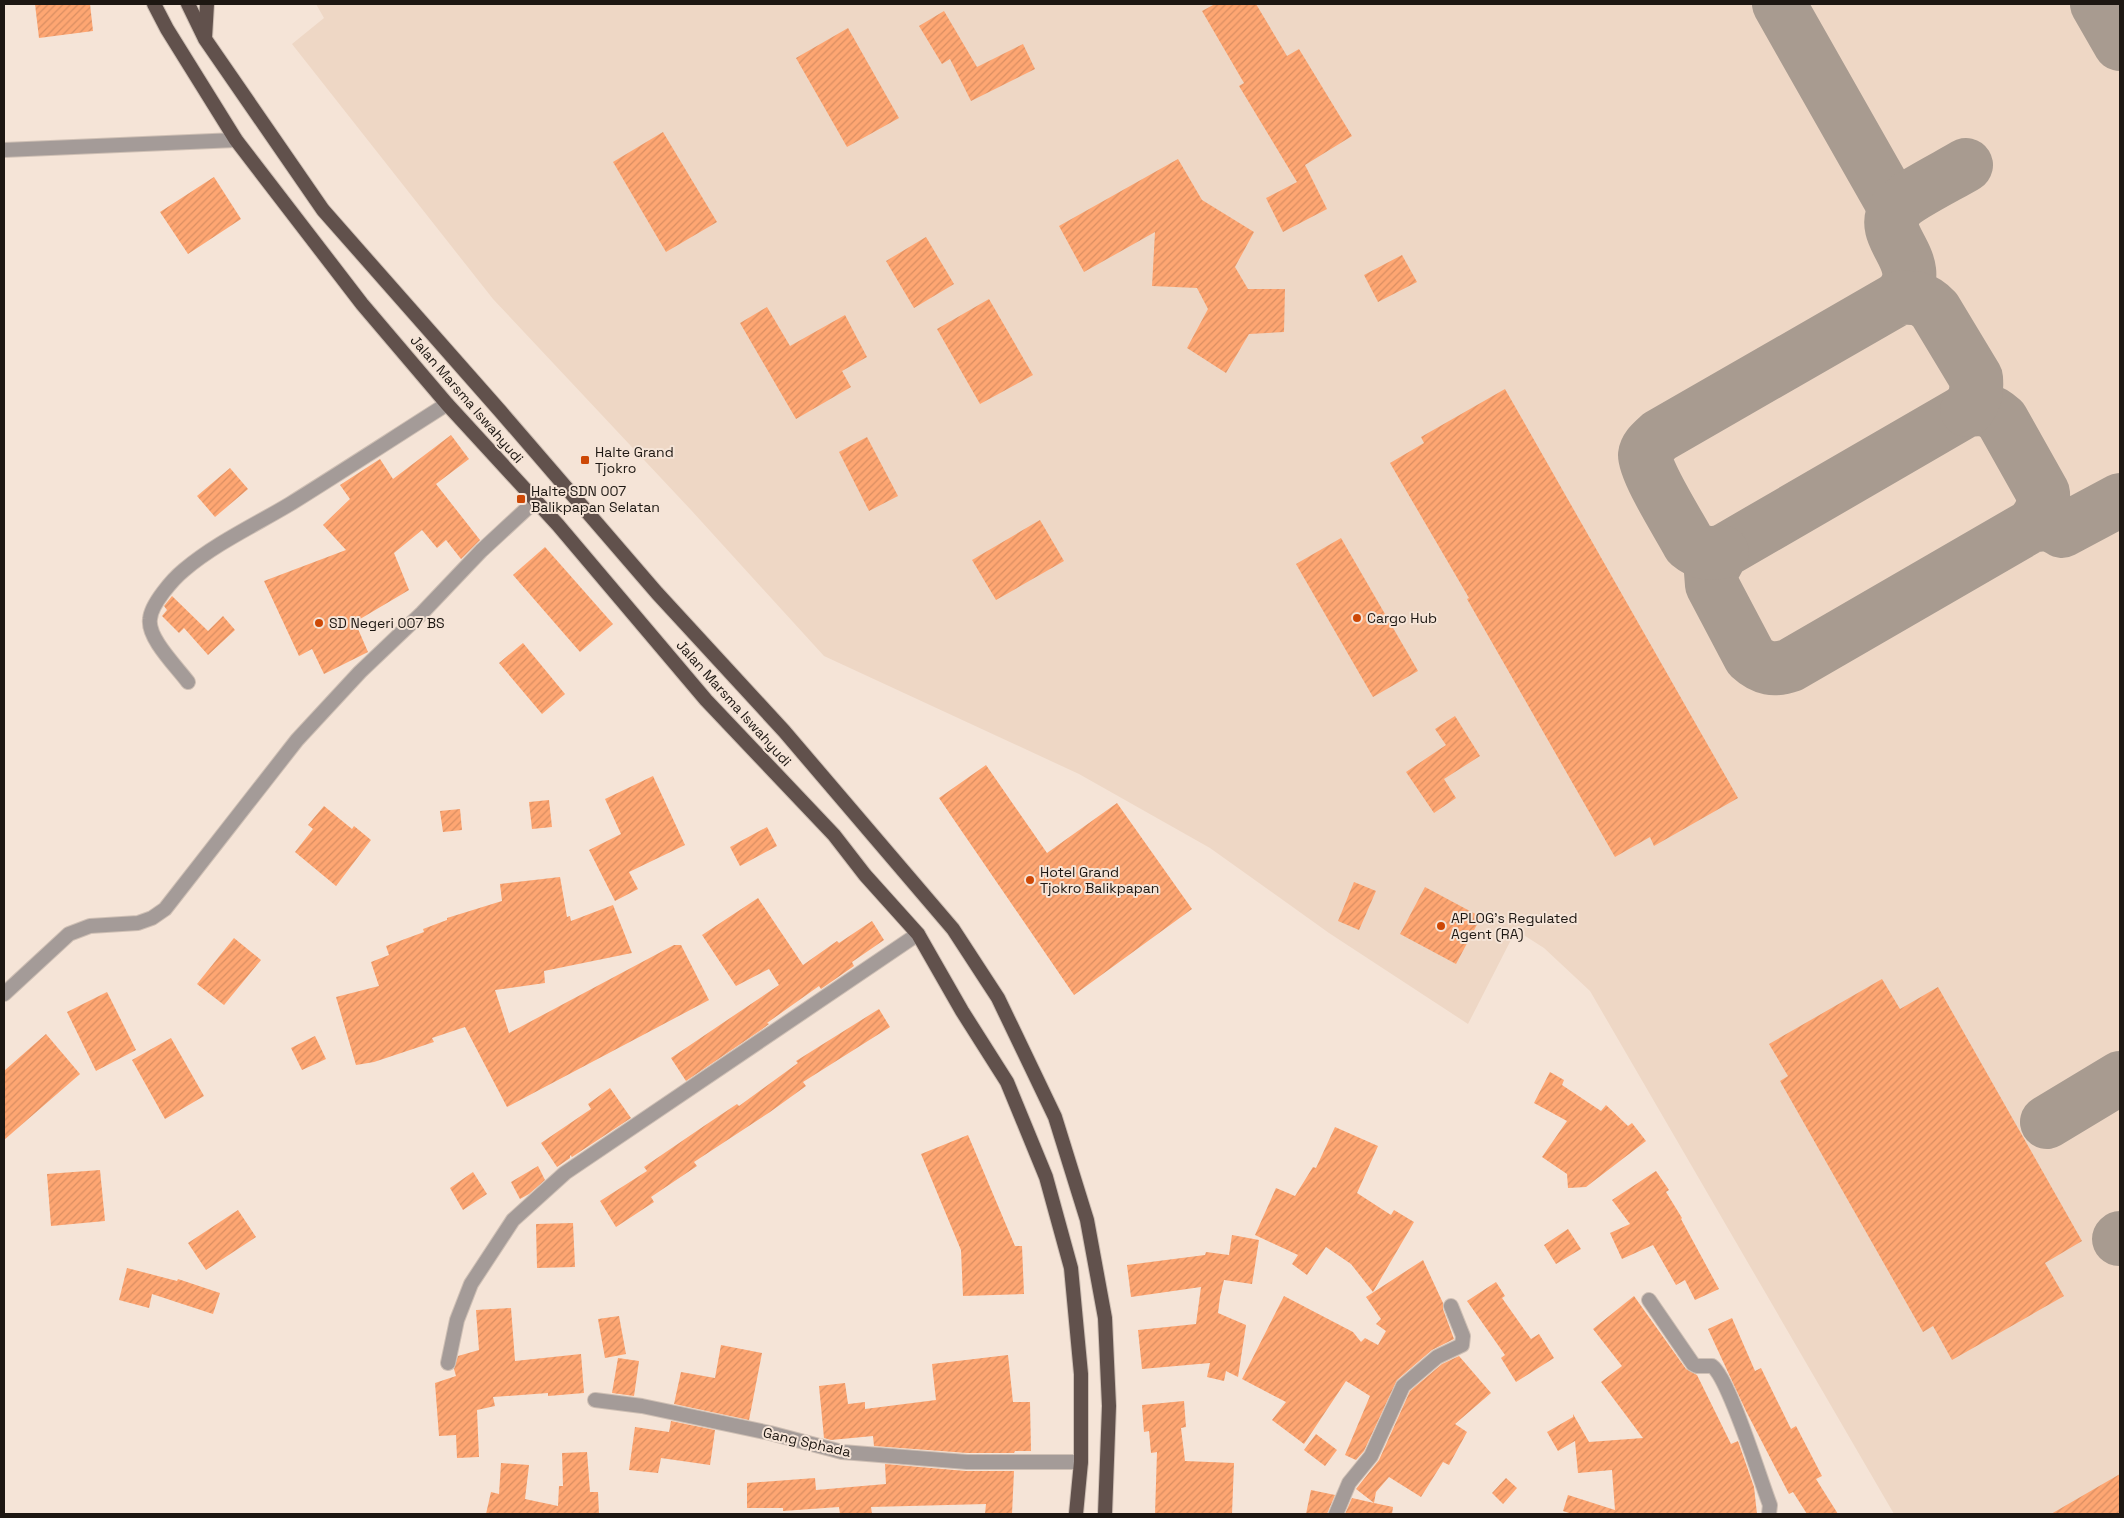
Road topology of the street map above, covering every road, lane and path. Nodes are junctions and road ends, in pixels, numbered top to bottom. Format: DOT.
graph roads {
  1 [pos="154,4"];
  2 [pos="188,4"];
  3 [pos="207,4"];
  4 [pos="206,39"];
  5 [pos="236,140"];
  6 [pos="4,150"];
  7 [pos="447,404"];
  8 [pos="536,501"];
  9 [pos="188,682"];
  10 [pos="918,934"];
  11 [pos="4,994"];
  12 [pos="1649,1300"];
  13 [pos="1452,1306"];
  14 [pos="448,1363"];
  15 [pos="595,1400"];
  16 [pos="1081,1462"];
  17 [pos="1076,1514"];
  18 [pos="1105,1514"];
  19 [pos="1336,1514"];
  20 [pos="1769,1514"];
  1 -- 5 [label="highway, Jalan Marsma Iswahyudi"];
  2 -- 4 [label="highway, Jalan Marsma Iswahyudi"];
  3 -- 4 [label="highway"];
  4 -- 18 [label="highway, Jalan Marsma Iswahyudi"];
  5 -- 6 [label="street"];
  5 -- 7 [label="highway, Jalan Marsma Iswahyudi"];
  7 -- 8 [label="highway, Jalan Marsma Iswahyudi"];
  7 -- 9 [label="street"];
  8 -- 10 [label="highway, Jalan Marsma Iswahyudi"];
  8 -- 11 [label="street"];
  10 -- 14 [label="street"];
  10 -- 16 [label="highway, Jalan Marsma Iswahyudi"];
  12 -- 20 [label="street"];
  13 -- 19 [label="street"];
  15 -- 16 [label="street, Gang Sphada"];
  16 -- 17 [label="highway, Jalan Marsma Iswahyudi"];
}
